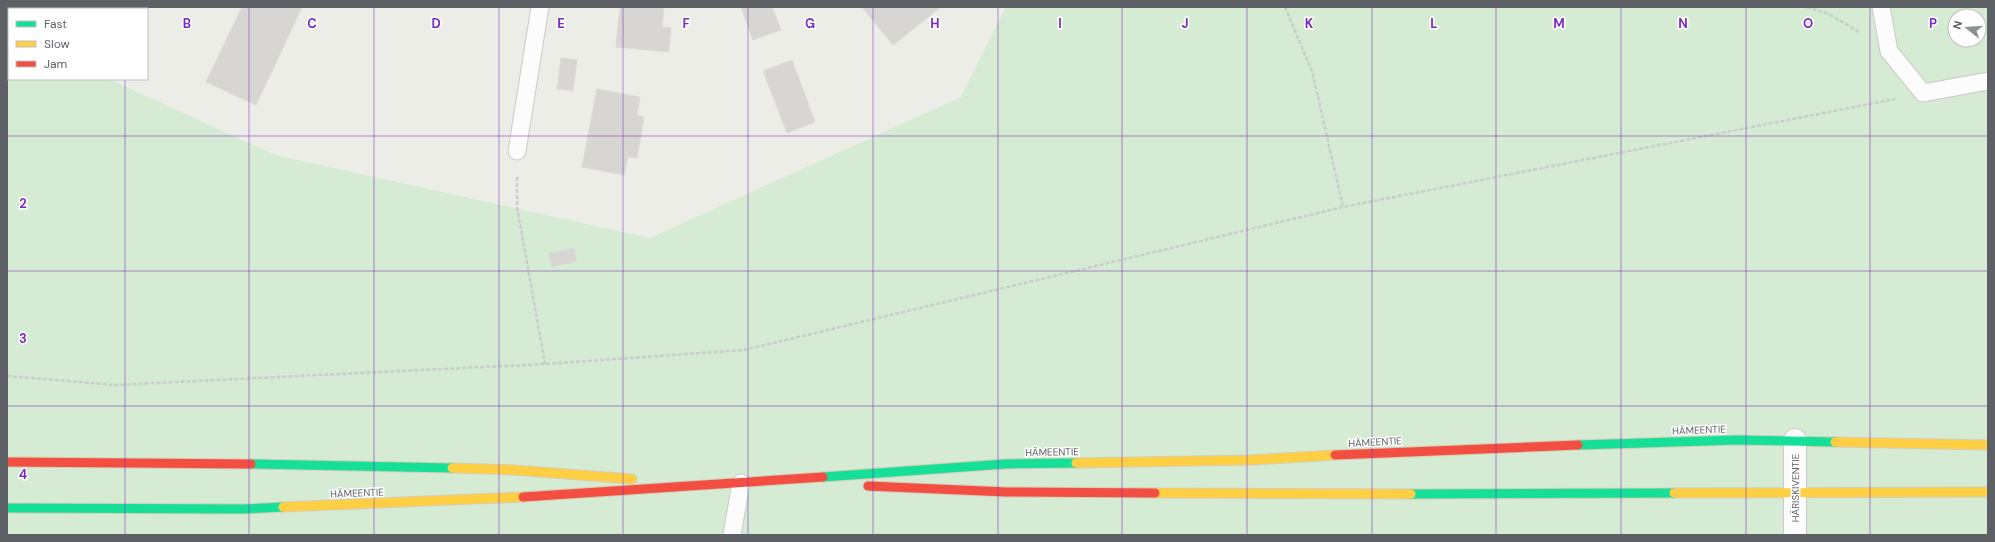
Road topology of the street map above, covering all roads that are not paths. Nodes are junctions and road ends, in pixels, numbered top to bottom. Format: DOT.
graph roads {
  1 [pos="540,7"];
  2 [pos="1881,7"];
  3 [pos="1988,81"];
  4 [pos="517,151"];
  5 [pos="1795,440"];
  6 [pos="1988,444"];
  7 [pos="7,462"];
  8 [pos="765,482"];
  9 [pos="741,483"];
  10 [pos="707,484"];
  11 [pos="843,485"];
  12 [pos="858,486"];
  13 [pos="1988,492"];
  14 [pos="1795,493"];
  15 [pos="7,508"];
  16 [pos="732,535"];
  17 [pos="1795,535"];
  1 -- 4 [label="lane"];
  2 -- 3 [label="lane"];
  5 -- 6 [label="main road, HÄMEENTIE"];
  5 -- 8 [label="main road, HÄMEENTIE"];
  5 -- 14 [label="street, HÄRISKIVENTIE"];
  7 -- 10 [label="main road, HÄMEENTIE"];
  8 -- 9 [label="main road, HÄMEENTIE"];
  8 -- 11 [label="main road, HÄMEENTIE"];
  9 -- 10 [label="main road, HÄMEENTIE"];
  9 -- 16 [label="lane"];
  10 -- 15 [label="main road, HÄMEENTIE"];
  12 -- 14 [label="main road"];
  13 -- 14 [label="main road"];
  14 -- 17 [label="street, HÄRISKIVENTIE"];
}
